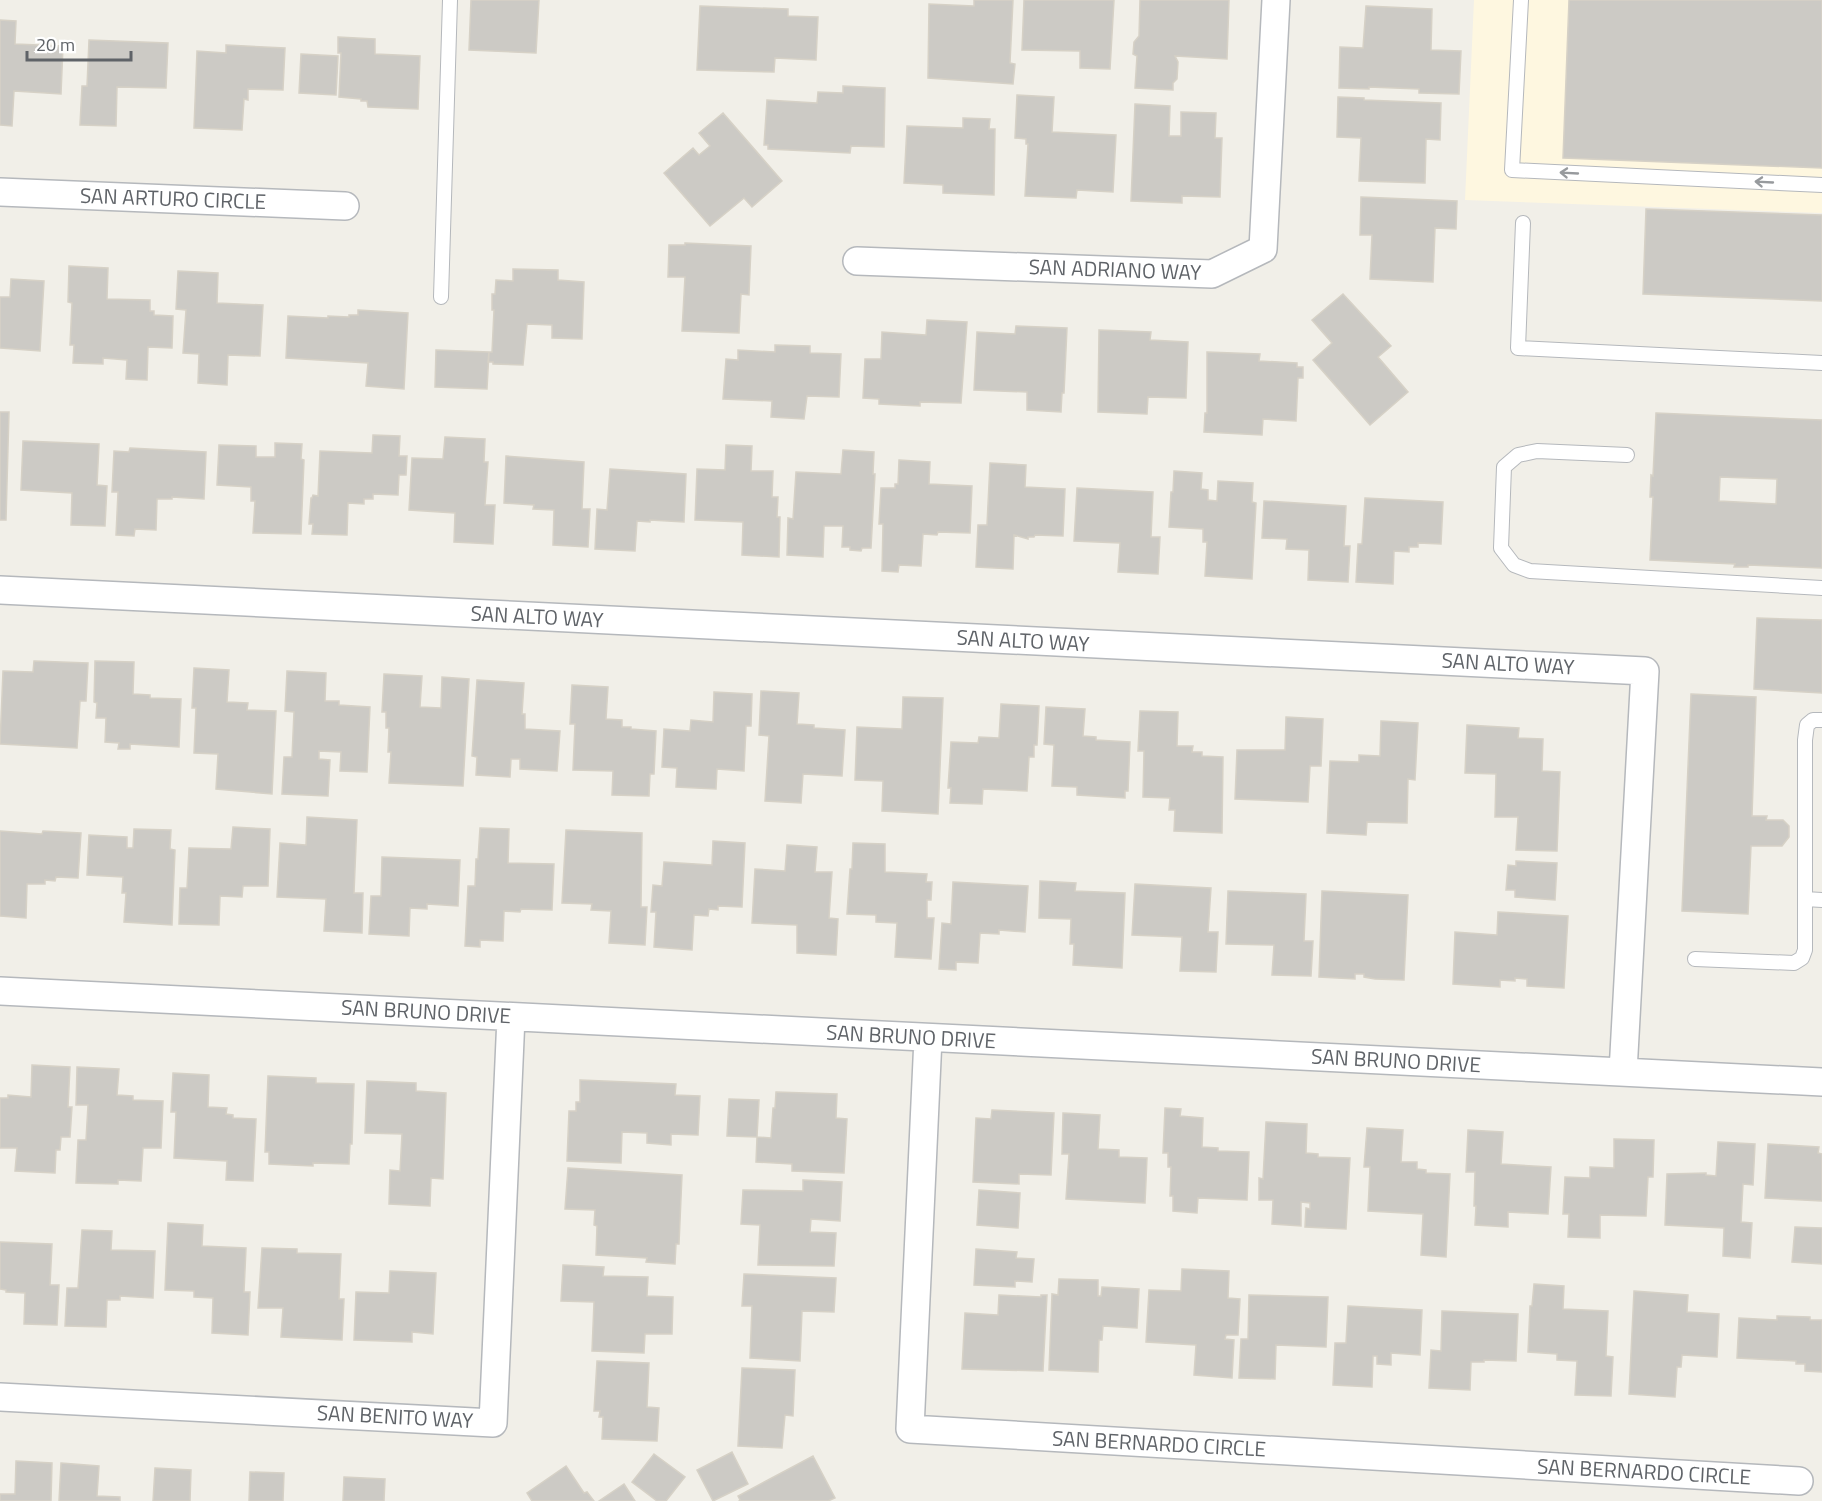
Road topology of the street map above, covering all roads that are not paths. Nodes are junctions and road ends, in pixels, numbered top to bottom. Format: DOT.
graph roads {
  1 [pos="450,0"];
  2 [pos="1275,0"];
  3 [pos="1521,0"];
  4 [pos="1822,185"];
  5 [pos="0,192"];
  6 [pos="345,206"];
  7 [pos="1523,224"];
  8 [pos="857,261"];
  9 [pos="441,297"];
  10 [pos="1822,363"];
  11 [pos="1627,455"];
  12 [pos="1822,588"];
  13 [pos="0,590"];
  14 [pos="1822,720"];
  15 [pos="1805,899"];
  16 [pos="1822,900"];
  17 [pos="1695,959"];
  18 [pos="0,991"];
  19 [pos="511,1017"];
  20 [pos="928,1038"];
  21 [pos="1623,1072"];
  22 [pos="1822,1082"];
  23 [pos="0,1397"];
  24 [pos="1799,1481"];
  1 -- 9 [label="lane"];
  2 -- 8 [label="street, SAN ADRIANO WAY"];
  4 -- 3 [label="lane, one-way"];
  5 -- 6 [label="street, SAN ARTURO CIRCLE"];
  7 -- 10 [label="lane"];
  11 -- 12 [label="lane"];
  13 -- 21 [label="street, SAN ALTO WAY"];
  14 -- 15 [label="lane"];
  15 -- 16 [label="lane"];
  15 -- 17 [label="lane"];
  18 -- 19 [label="street, SAN BRUNO DRIVE"];
  19 -- 20 [label="street, SAN BRUNO DRIVE"];
  19 -- 23 [label="street, SAN BENITO WAY"];
  20 -- 21 [label="street, SAN BRUNO DRIVE"];
  20 -- 24 [label="street, SAN BERNARDO CIRCLE"];
  21 -- 22 [label="street, SAN BRUNO DRIVE"];
}
